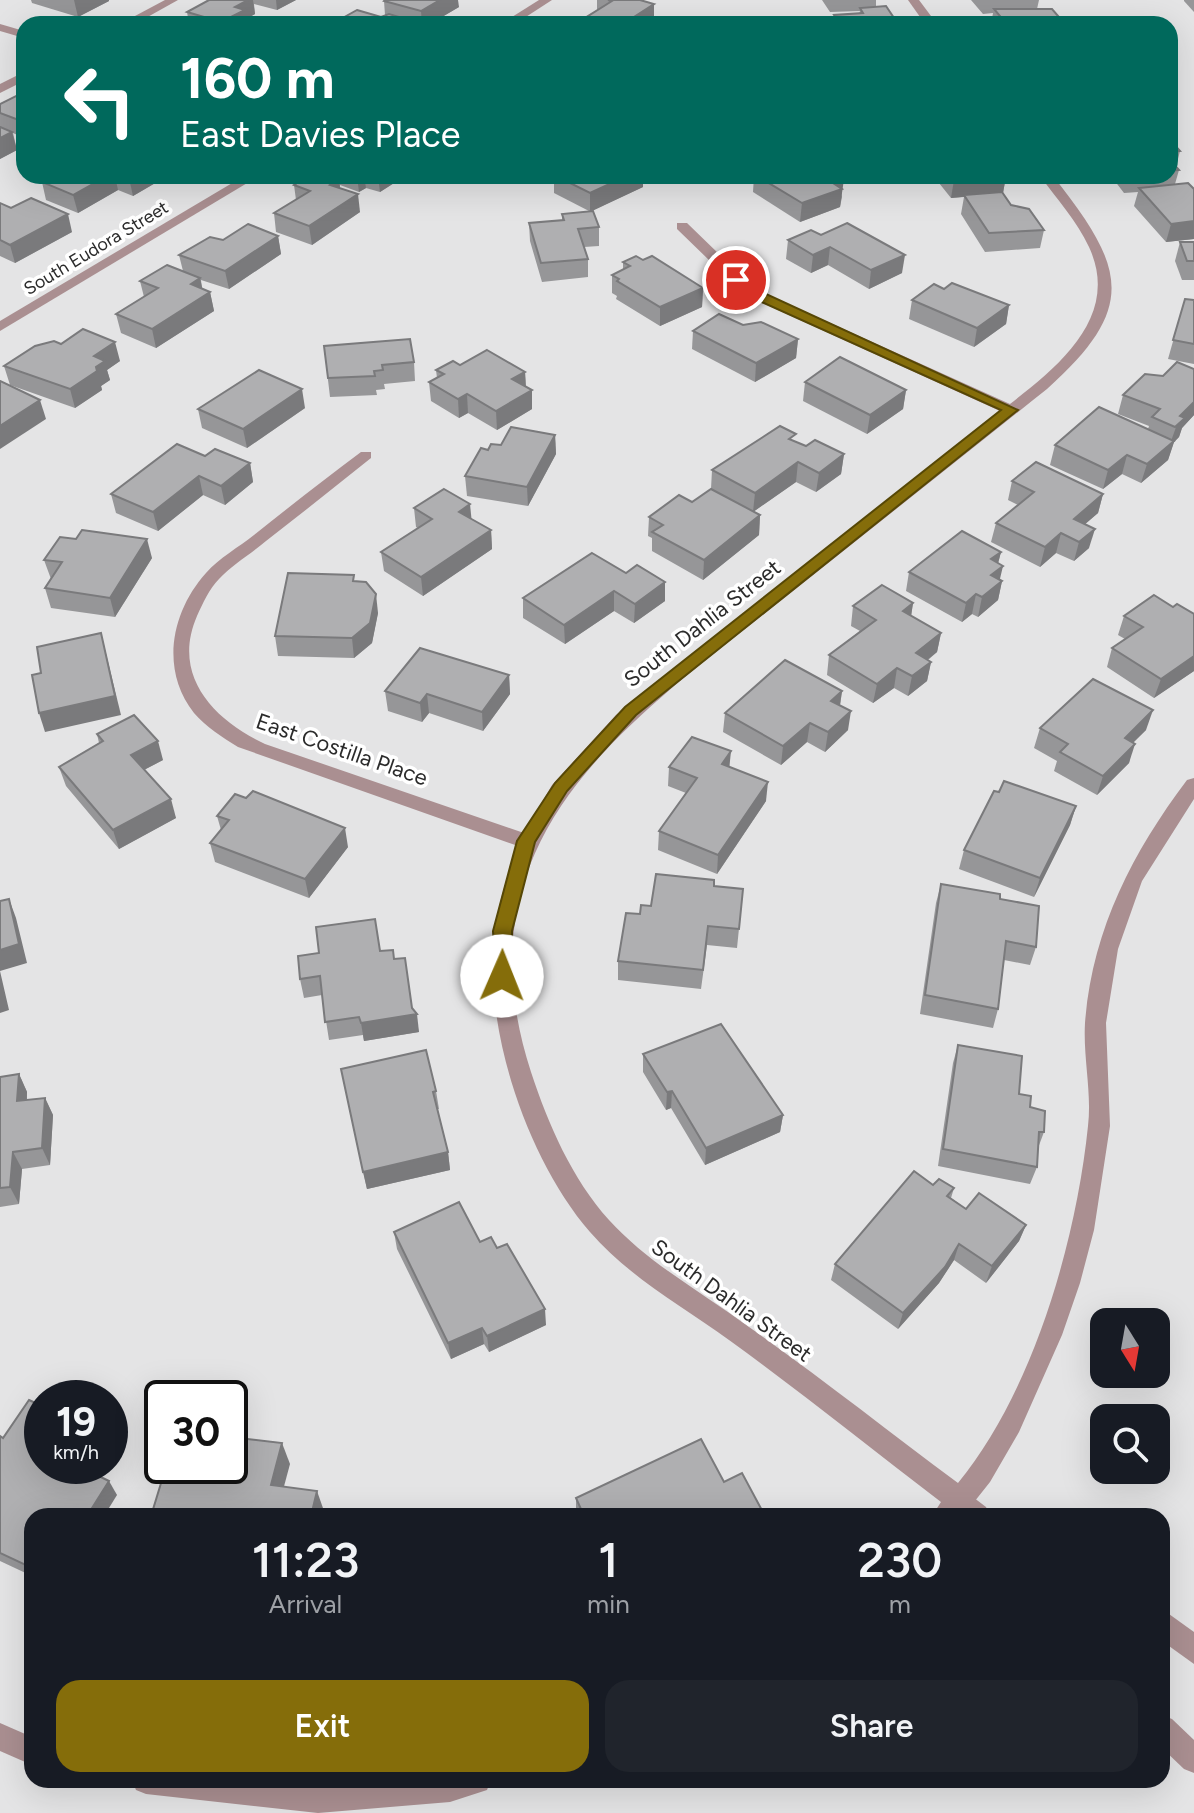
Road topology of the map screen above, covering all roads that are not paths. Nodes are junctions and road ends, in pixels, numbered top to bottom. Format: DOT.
graph roads {
  1 [pos="173,0"];
  2 [pos="547,0"];
  3 [pos="142,16"];
  4 [pos="520,16"];
  5 [pos="240,184"];
  6 [pos="1052,184"];
  7 [pos="682,226"];
  8 [pos="0,327"];
  9 [pos="1011,410"];
  10 [pos="366,455"];
  11 [pos="1194,785"];
  12 [pos="526,841"];
  13 [pos="957,1508"];
  14 [pos="963,1508"];
  15 [pos="1170,1630"];
  16 [pos="1194,1650"];
  17 [pos="1170,1736"];
  18 [pos="0,1737"];
  19 [pos="24,1748"];
  20 [pos="1194,1759"];
  21 [pos="216,1788"];
  22 [pos="450,1788"];
  1 -- 3 [label="street"];
  2 -- 4 [label="street"];
  5 -- 8 [label="street, South Eudora Street"];
  6 -- 9 [label="street, South Dahlia Street"];
  7 -- 9 [label="street"];
  9 -- 12 [label="street, South Dahlia Street"];
  10 -- 12 [label="street, East Costilla Place"];
  11 -- 14 [label="street"];
  12 -- 13 [label="street, South Dahlia Street"];
  15 -- 16 [label="street"];
  17 -- 20 [label="street"];
  18 -- 19 [label="street"];
  21 -- 22 [label="street"];
}
